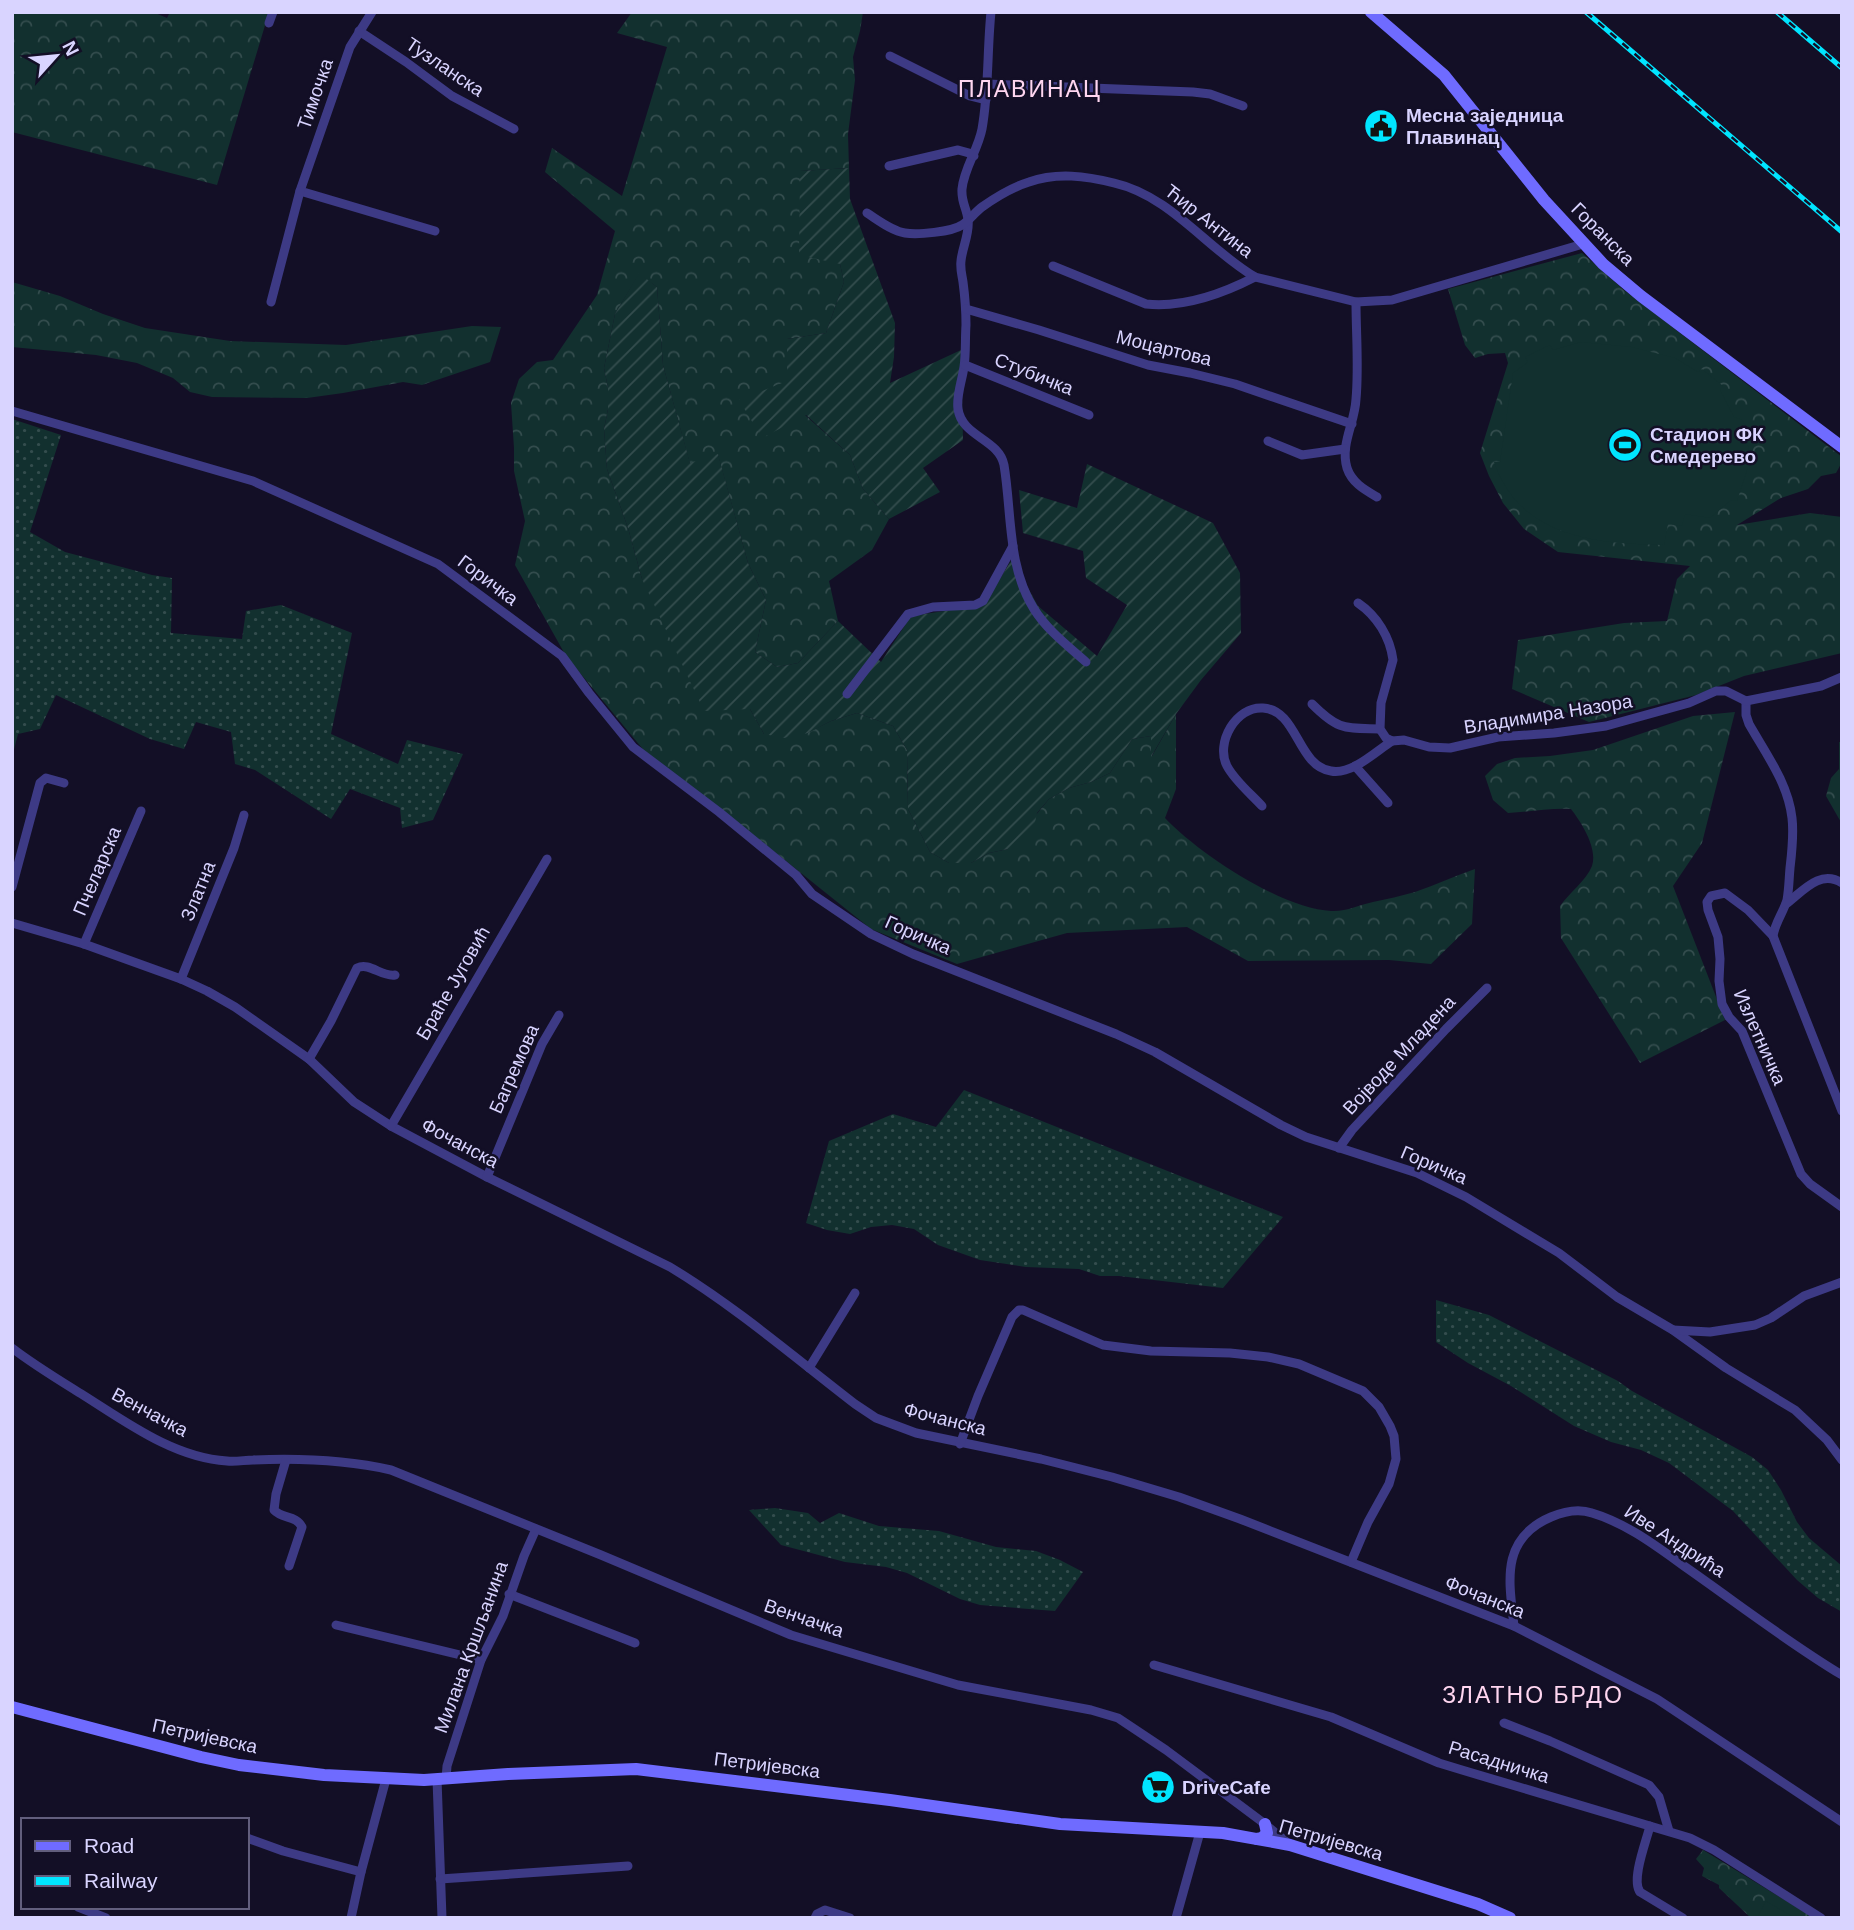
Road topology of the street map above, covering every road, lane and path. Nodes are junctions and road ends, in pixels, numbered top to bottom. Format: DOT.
graph roads {
  1 [pos="273,12"];
  2 [pos="372,12"];
  3 [pos="991,12"];
  4 [pos="1371,12"];
  5 [pos="269,23"];
  6 [pos="359,31"];
  7 [pos="890,56"];
  8 [pos="987,84"];
  9 [pos="986,100"];
  10 [pos="1243,106"];
  11 [pos="514,128"];
  12 [pos="974,156"];
  13 [pos="889,166"];
  14 [pos="300,191"];
  15 [pos="867,213"];
  16 [pos="968,219"];
  17 [pos="435,232"];
  18 [pos="1583,244"];
  19 [pos="1052,266"];
  20 [pos="1255,277"];
  21 [pos="271,302"];
  22 [pos="1356,302"];
  23 [pos="966,309"];
  24 [pos="965,365"];
  25 [pos="12,411"];
  26 [pos="1089,415"];
  27 [pos="1352,424"];
  28 [pos="1268,441"];
  29 [pos="1842,447"];
  30 [pos="1345,449"];
  31 [pos="1377,497"];
  32 [pos="1013,546"];
  33 [pos="1358,603"];
  34 [pos="1086,662"];
  35 [pos="1842,677"];
  36 [pos="847,694"];
  37 [pos="1746,701"];
  38 [pos="1312,704"];
  39 [pos="1380,729"];
  40 [pos="1392,741"];
  41 [pos="1355,765"];
  42 [pos="64,783"];
  43 [pos="1388,803"];
  44 [pos="1262,806"];
  45 [pos="141,811"];
  46 [pos="244,815"];
  47 [pos="547,859"];
  48 [pos="1842,883"];
  49 [pos="12,887"];
  50 [pos="1786,904"];
  51 [pos="12,923"];
  52 [pos="1773,936"];
  53 [pos="84,944"];
  54 [pos="395,975"];
  55 [pos="181,979"];
  56 [pos="1487,988"];
  57 [pos="559,1015"];
  58 [pos="309,1059"];
  59 [pos="1842,1111"];
  60 [pos="391,1126"];
  61 [pos="1339,1148"];
  62 [pos="487,1177"];
  63 [pos="1842,1207"];
  64 [pos="1842,1282"];
  65 [pos="855,1293"];
  66 [pos="1673,1330"];
  67 [pos="12,1348"];
  68 [pos="809,1368"];
  69 [pos="960,1444"];
  70 [pos="286,1460"];
  71 [pos="1842,1460"];
  72 [pos="536,1530"];
  73 [pos="1351,1562"];
  74 [pos="289,1566"];
  75 [pos="509,1594"];
  76 [pos="337,1625"];
  77 [pos="1514,1626"];
  78 [pos="635,1643"];
  79 [pos="481,1660"];
  80 [pos="1154,1665"];
  81 [pos="1842,1675"];
  82 [pos="13,1708"];
  83 [pos="1504,1723"];
  84 [pos="386,1779"];
  85 [pos="441,1779"];
  86 [pos="1842,1822"];
  87 [pos="1265,1824"];
  88 [pos="1650,1826"];
  89 [pos="1669,1831"];
  90 [pos="1200,1832"];
  91 [pos="248,1838"];
  92 [pos="1257,1839"];
  93 [pos="1290,1845"];
  94 [pos="628,1866"];
  95 [pos="361,1872"];
  96 [pos="440,1879"];
  97 [pos="83,1909"];
  98 [pos="106,1918"];
  99 [pos="351,1918"];
  100 [pos="442,1918"];
  101 [pos="814,1918"];
  102 [pos="850,1918"];
  103 [pos="1176,1918"];
  104 [pos="1510,1918"];
  105 [pos="1683,1918"];
  106 [pos="1821,1918"];
  1 -- 5 [label="street"];
  2 -- 6 [label="street, Тимочка"];
  3 -- 8 [label="street"];
  4 -- 18 [label="main road, Горанска"];
  6 -- 11 [label="street, Тузланска"];
  6 -- 14 [label="street, Тимочка"];
  7 -- 9 [label="street"];
  8 -- 9 [label="street"];
  8 -- 10 [label="street"];
  9 -- 12 [label="street"];
  12 -- 13 [label="street"];
  12 -- 16 [label="street"];
  14 -- 17 [label="street"];
  14 -- 21 [label="street, Тимочка"];
  15 -- 16 [label="street, Ћир Антина"];
  16 -- 20 [label="street, Ћир Антина"];
  16 -- 23 [label="street"];
  18 -- 22 [label="street, Ћир Антина"];
  18 -- 29 [label="main road, Горанска"];
  19 -- 20 [label="street"];
  20 -- 22 [label="street, Ћир Антина"];
  22 -- 27 [label="street"];
  23 -- 24 [label="street"];
  23 -- 27 [label="street, Моцартова"];
  24 -- 26 [label="street, Стубичка"];
  24 -- 32 [label="street"];
  25 -- 61 [label="street, Горичка"];
  27 -- 30 [label="street"];
  28 -- 30 [label="street"];
  30 -- 31 [label="street"];
  32 -- 34 [label="street"];
  32 -- 36 [label="street"];
  33 -- 39 [label="street"];
  35 -- 37 [label="street"];
  37 -- 40 [label="street, Владимира Назора"];
  37 -- 50 [label="street"];
  38 -- 39 [label="street"];
  39 -- 40 [label="street"];
  40 -- 41 [label="street"];
  41 -- 43 [label="street"];
  41 -- 44 [label="street"];
  42 -- 49 [label="street"];
  45 -- 53 [label="street, Пчеларска"];
  46 -- 55 [label="street, Златна"];
  47 -- 60 [label="street, Браће Југовић"];
  48 -- 50 [label="street"];
  50 -- 52 [label="street"];
  51 -- 53 [label="street, Фочанска"];
  52 -- 59 [label="street"];
  52 -- 63 [label="street, Излетничка"];
  53 -- 55 [label="street, Фочанска"];
  54 -- 58 [label="street"];
  55 -- 58 [label="street, Фочанска"];
  56 -- 61 [label="street, Војводе Младена"];
  57 -- 62 [label="street, Багремова"];
  58 -- 60 [label="street, Фочанска"];
  60 -- 62 [label="street, Фочанска"];
  61 -- 66 [label="street, Горичка"];
  62 -- 68 [label="street, Фочанска"];
  64 -- 66 [label="street"];
  65 -- 68 [label="street"];
  66 -- 71 [label="street, Горичка"];
  67 -- 70 [label="street, Венчачка"];
  68 -- 69 [label="street, Фочанска"];
  69 -- 73 [label="street, Фочанска"];
  69 -- 73 [label="street"];
  70 -- 72 [label="street, Венчачка"];
  70 -- 74 [label="street"];
  72 -- 75 [label="street, Милана Кршљанина"];
  72 -- 87 [label="street, Венчачка"];
  73 -- 77 [label="street, Фочанска"];
  75 -- 78 [label="street"];
  75 -- 79 [label="street, Милана Кршљанина"];
  76 -- 79 [label="street"];
  77 -- 81 [label="street, Иве Андрића"];
  77 -- 86 [label="street, Фочанска"];
  79 -- 85 [label="street, Милана Кршљанина"];
  80 -- 88 [label="street, Расадничка"];
  82 -- 84 [label="main road, Петријевска"];
  83 -- 89 [label="street"];
  84 -- 85 [label="main road, Петријевска"];
  84 -- 95 [label="street"];
  85 -- 90 [label="main road, Петријевска"];
  85 -- 96 [label="street, Милана Кршљанина"];
  87 -- 92 [label="main road"];
  87 -- 93 [label="street, Венчачка"];
  88 -- 89 [label="street, Расадничка"];
  88 -- 105 [label="street"];
  89 -- 106 [label="street, Расадничка"];
  90 -- 92 [label="main road, Петријевска"];
  90 -- 103 [label="street"];
  91 -- 95 [label="street"];
  92 -- 93 [label="main road, Петријевска"];
  93 -- 104 [label="main road, Петријевска"];
  94 -- 96 [label="street"];
  95 -- 99 [label="street"];
  96 -- 100 [label="street, Милана Кршљанина"];
  97 -- 98 [label="street"];
  101 -- 102 [label="street"];
}
